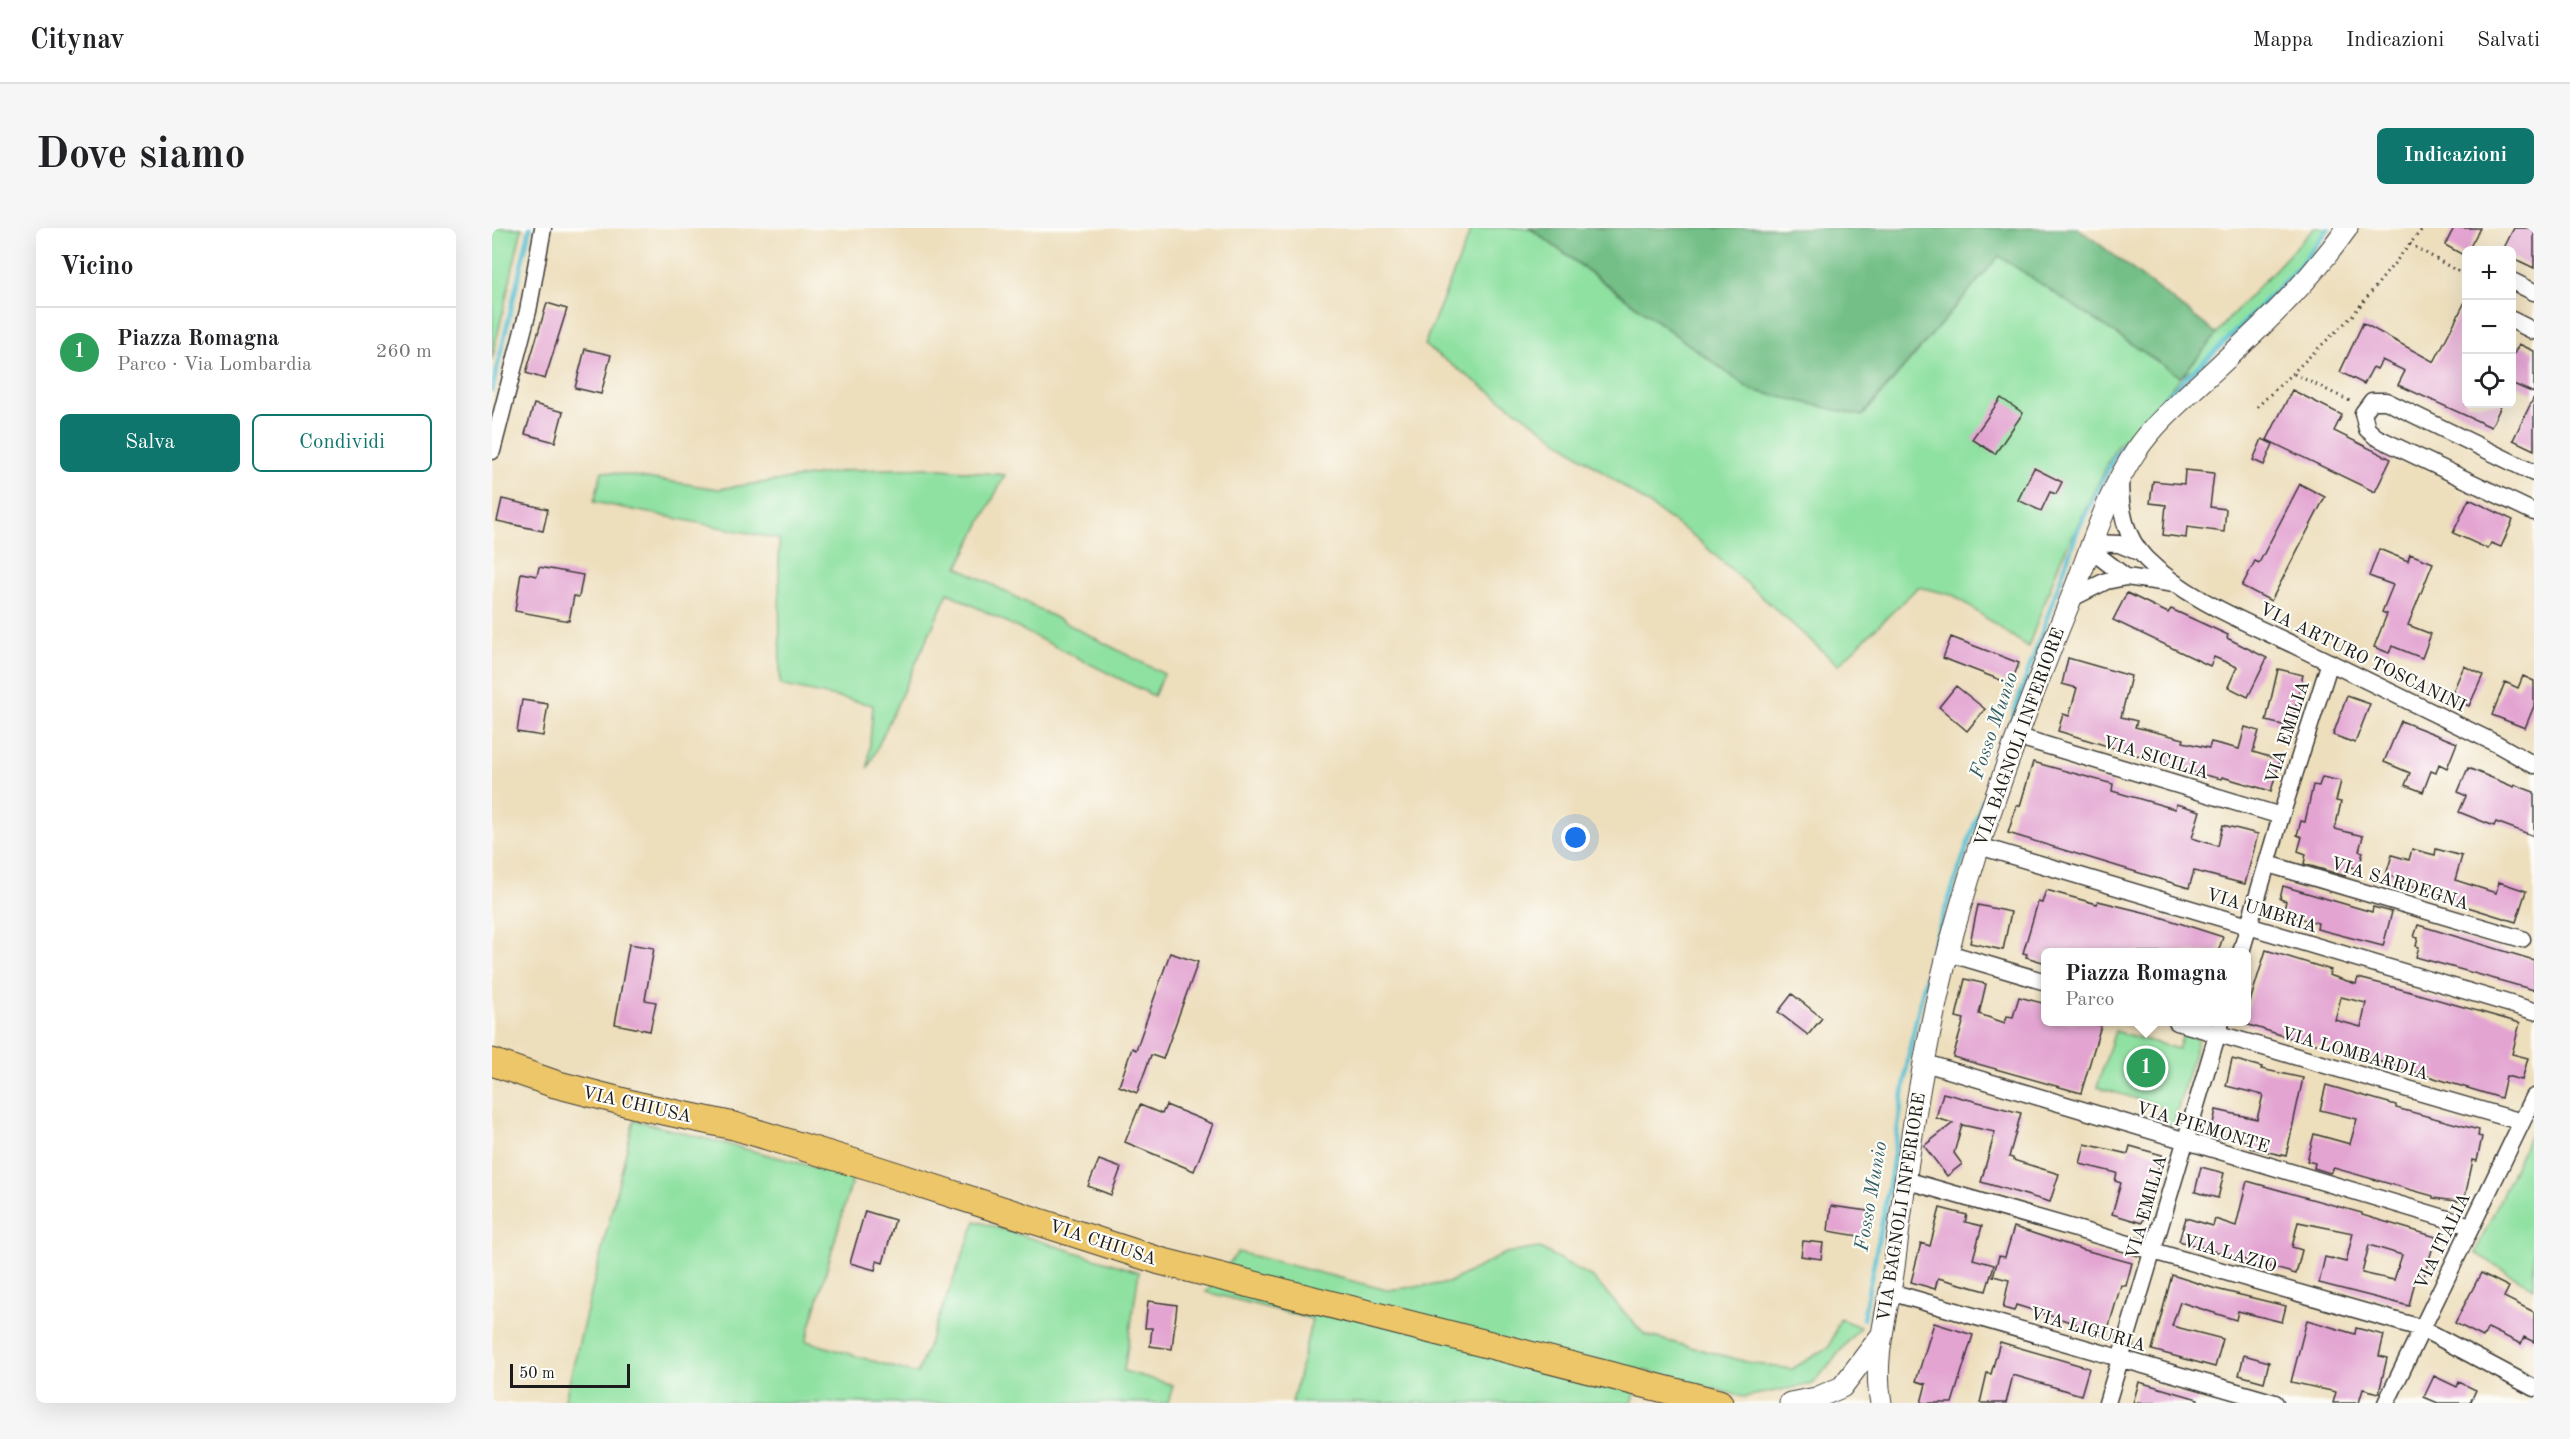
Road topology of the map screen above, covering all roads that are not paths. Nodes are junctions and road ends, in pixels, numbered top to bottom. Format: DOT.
graph roads {
  1 [pos="543,228"];
  2 [pos="2347,228"];
  3 [pos="2516,283"];
  4 [pos="2534,292"];
  5 [pos="2516,322"];
  6 [pos="2534,331"];
  7 [pos="492,451"];
  8 [pos="2534,473"];
  9 [pos="2120,478"];
  10 [pos="2534,512"];
  11 [pos="2090,543"];
  12 [pos="2142,554"];
  13 [pos="2126,577"];
  14 [pos="2175,584"];
  15 [pos="2072,598"];
  16 [pos="2330,662"];
  17 [pos="2019,737"];
  18 [pos="2532,759"];
  19 [pos="2281,816"];
  20 [pos="1979,846"];
  21 [pos="2268,864"];
  22 [pos="2249,927"];
  23 [pos="2522,939"];
  24 [pos="2242,948"];
  25 [pos="1948,953"];
  26 [pos="2041,981"];
  27 [pos="2534,1011"];
  28 [pos="2220,1028"];
  29 [pos="492,1062"];
  30 [pos="1925,1063"];
  31 [pos="2534,1097"];
  32 [pos="2522,1122"];
  33 [pos="2186,1143"];
  34 [pos="1905,1180"];
  35 [pos="2471,1226"];
  36 [pos="2154,1251"];
  37 [pos="1890,1292"];
  38 [pos="2421,1328"];
  39 [pos="1880,1337"];
  40 [pos="2121,1359"];
  41 [pos="2534,1388"];
  42 [pos="1842,1395"];
  43 [pos="1879,1399"];
  44 [pos="1719,1403"];
  45 [pos="1790,1403"];
  46 [pos="2108,1403"];
  47 [pos="2276,1403"];
  48 [pos="2386,1403"];
  1 -- 7 [label="street"];
  2 -- 9 [label="street, VIA BAGNOLI INFERIORE"];
  3 -- 4 [label="street"];
  5 -- 6 [label="street"];
  8 -- 10 [label="street"];
  9 -- 11 [label="street, VIA BAGNOLI INFERIORE"];
  9 -- 12 [label="street, VIA ARTURO TOSCANINI"];
  11 -- 12 [label="street"];
  11 -- 13 [label="street"];
  11 -- 15 [label="street, VIA BAGNOLI INFERIORE"];
  12 -- 14 [label="street, VIA ARTURO TOSCANINI"];
  13 -- 14 [label="street, VIA ARTURO TOSCANINI"];
  13 -- 15 [label="street, VIA ARTURO TOSCANINI"];
  14 -- 16 [label="street, VIA ARTURO TOSCANINI"];
  15 -- 17 [label="street, VIA BAGNOLI INFERIORE"];
  16 -- 18 [label="street, VIA ARTURO TOSCANINI"];
  16 -- 19 [label="street, VIA EMILIA"];
  17 -- 19 [label="street, VIA SICILIA"];
  17 -- 20 [label="street, VIA BAGNOLI INFERIORE"];
  19 -- 21 [label="street, VIA EMILIA"];
  20 -- 22 [label="street, VIA UMBRIA"];
  20 -- 25 [label="street, VIA BAGNOLI INFERIORE"];
  21 -- 22 [label="street, VIA EMILIA"];
  21 -- 23 [label="street, VIA SARDEGNA"];
  22 -- 24 [label="street, VIA EMILIA"];
  22 -- 27 [label="street, VIA UMBRIA"];
  25 -- 26 [label="street"];
  25 -- 30 [label="street, VIA BAGNOLI INFERIORE"];
  28 -- 32 [label="street, VIA LOMBARDIA"];
  28 -- 33 [label="street, VIA EMILIA"];
  29 -- 44 [label="main road, VIA CHIUSA"];
  30 -- 33 [label="street, VIA PIEMONTE"];
  30 -- 34 [label="street, VIA BAGNOLI INFERIORE"];
  31 -- 32 [label="street, VIA ITALIA"];
  32 -- 35 [label="street, VIA ITALIA"];
  33 -- 35 [label="street, VIA PIEMONTE"];
  33 -- 36 [label="street, VIA EMILIA"];
  34 -- 36 [label="street, VIA LAZIO"];
  34 -- 37 [label="street, VIA BAGNOLI INFERIORE"];
  35 -- 38 [label="street, VIA ITALIA"];
  36 -- 38 [label="street, VIA LAZIO"];
  36 -- 40 [label="street, VIA EMILIA"];
  37 -- 39 [label="street, VIA BAGNOLI INFERIORE"];
  37 -- 40 [label="street, VIA LIGURIA"];
  38 -- 41 [label="street, VIA LAZIO"];
  38 -- 48 [label="street, VIA ITALIA"];
  39 -- 42 [label="street, VIA BAGNOLI INFERIORE"];
  39 -- 43 [label="street, VIA BAGNOLI INFERIORE"];
  40 -- 46 [label="street, VIA EMILIA"];
  40 -- 47 [label="street, VIA LIGURIA"];
  42 -- 45 [label="street, VIA BAGNOLI INFERIORE"];
}
